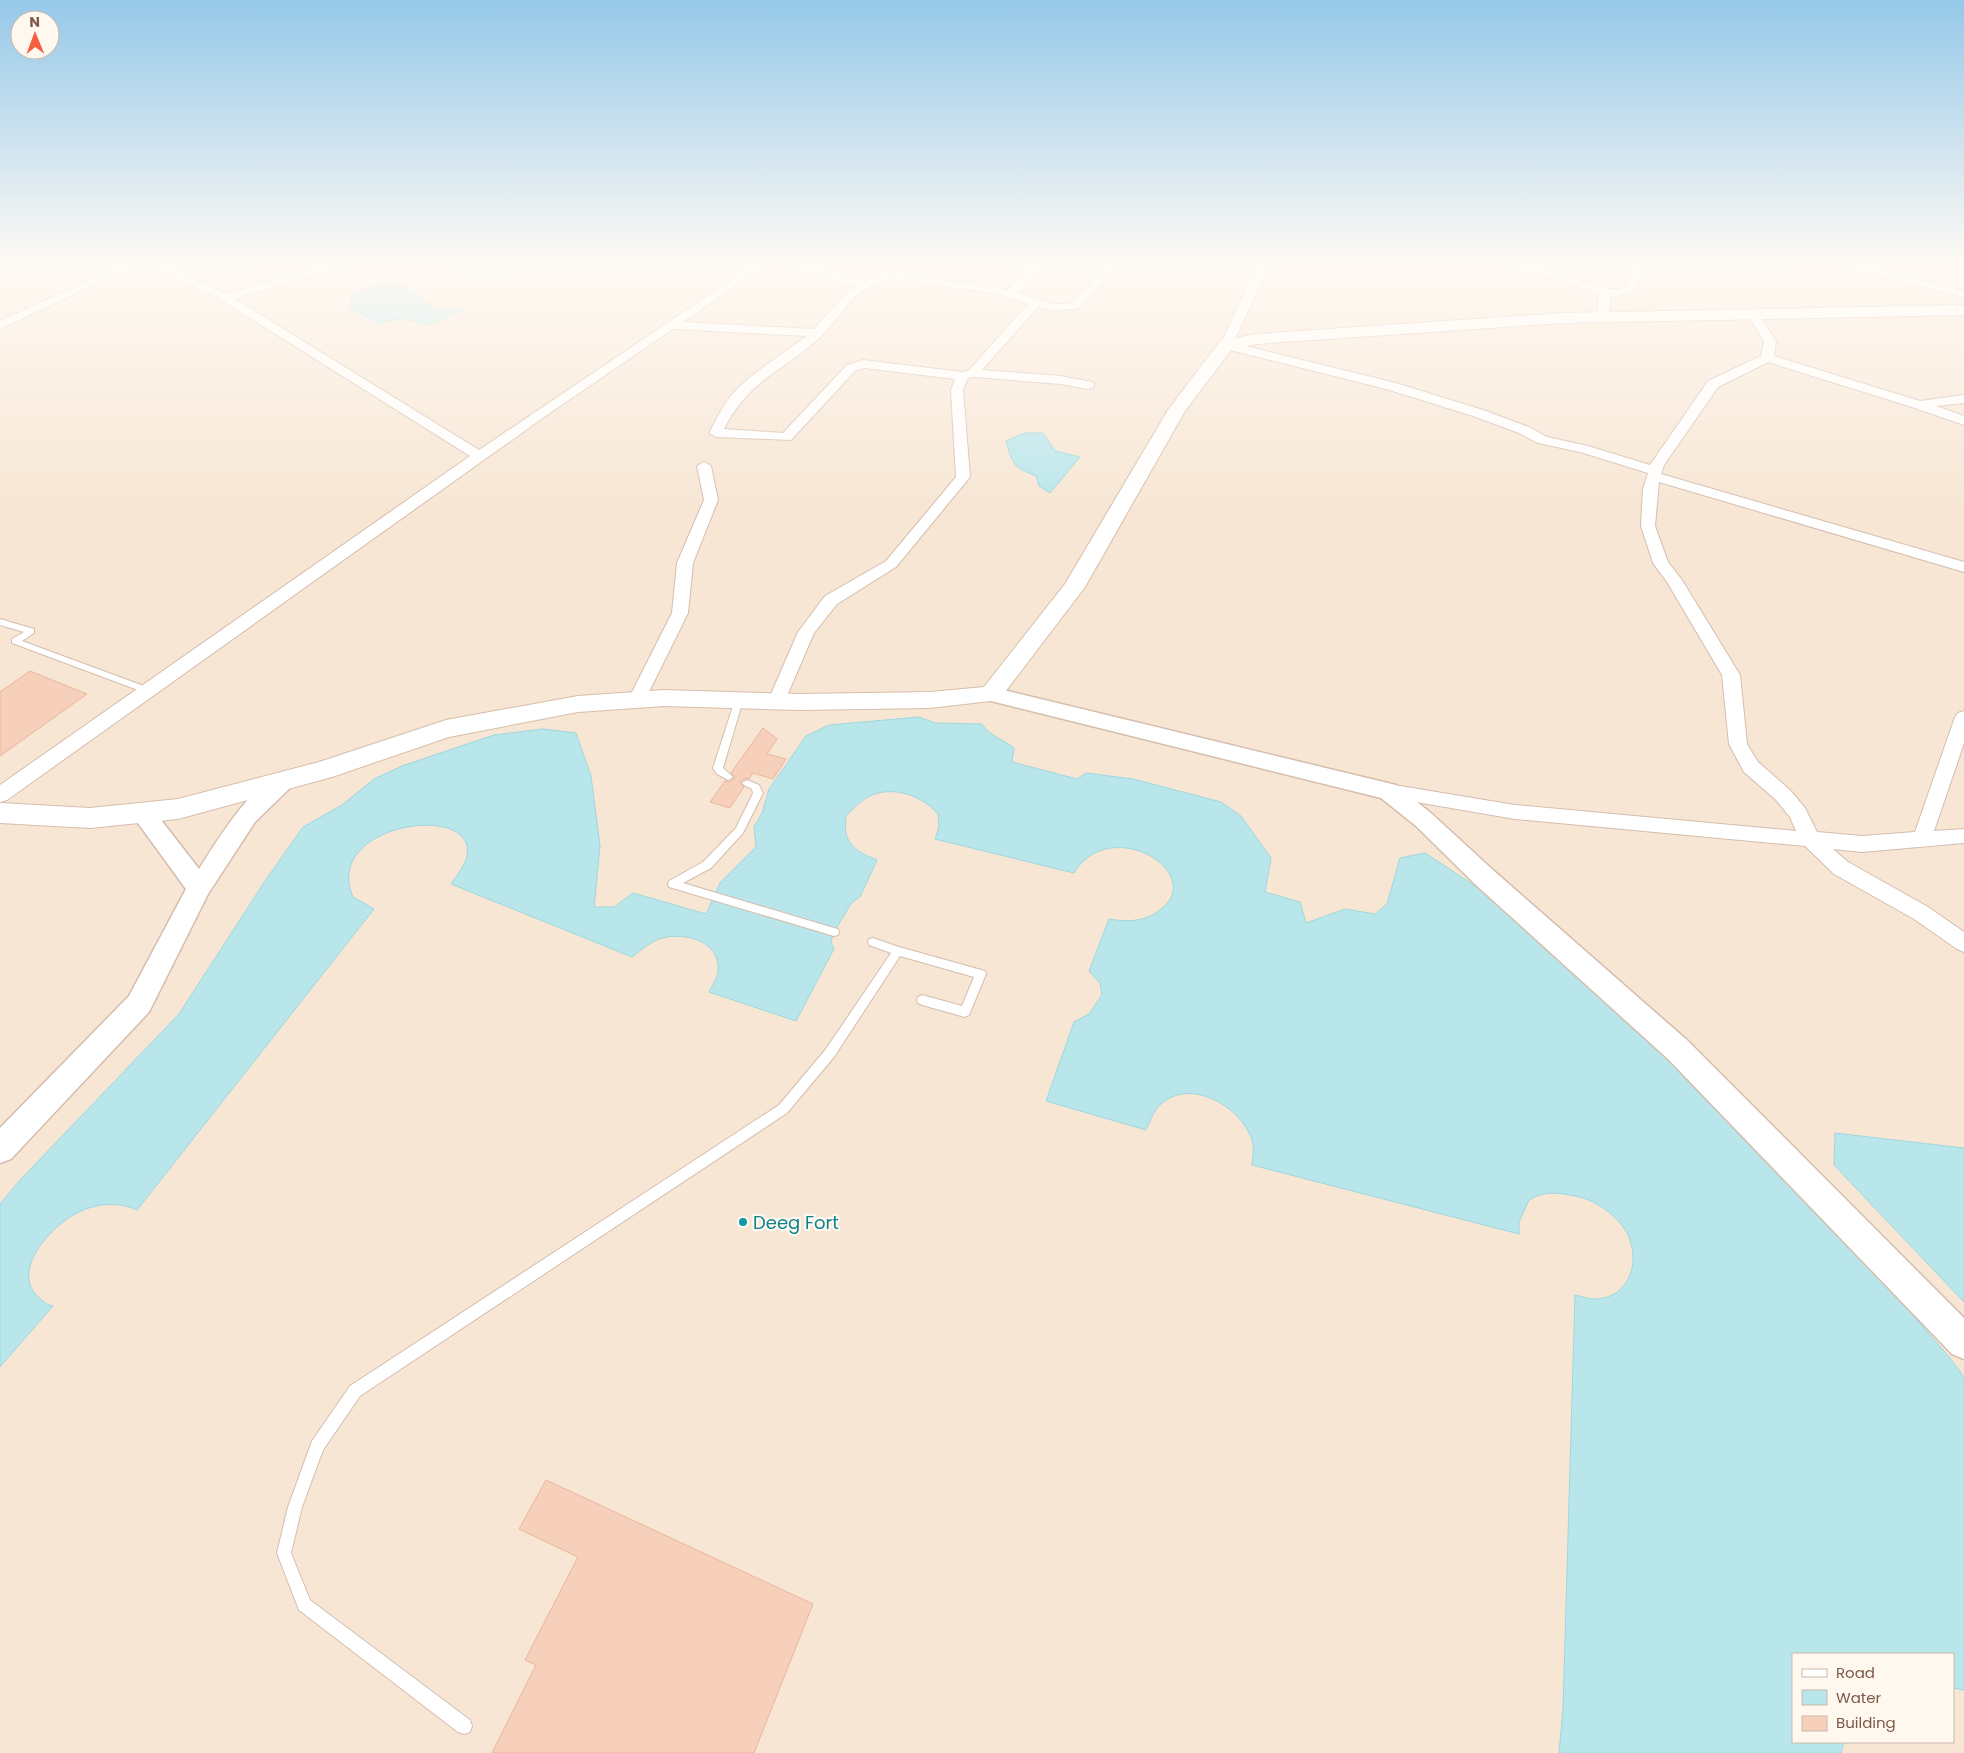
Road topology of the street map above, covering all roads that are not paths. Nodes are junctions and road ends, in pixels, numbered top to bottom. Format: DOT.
graph roads {
  1 [pos="304,347"];
  2 [pos="639,347"];
  3 [pos="800,347"];
  4 [pos="994,347"];
  5 [pos="1225,347"];
  6 [pos="1233,347"];
  7 [pos="1769,347"];
  8 [pos="1767,358"];
  9 [pos="968,374"];
  10 [pos="1088,385"];
  11 [pos="1964,399"];
  12 [pos="1917,404"];
  13 [pos="1964,421"];
  14 [pos="480,456"];
  15 [pos="704,466"];
  16 [pos="1654,473"];
  17 [pos="1964,567"];
  18 [pos="0,622"];
  19 [pos="149,691"];
  20 [pos="991,694"];
  21 [pos="638,700"];
  22 [pos="739,700"];
  23 [pos="777,701"];
  24 [pos="1964,717"];
  25 [pos="728,777"];
  26 [pos="283,781"];
  27 [pos="747,782"];
  28 [pos="1388,791"];
  29 [pos="0,796"];
  30 [pos="0,813"];
  31 [pos="142,813"];
  32 [pos="1964,836"];
  33 [pos="1810,839"];
  34 [pos="1922,840"];
  35 [pos="199,888"];
  36 [pos="830,931"];
  37 [pos="873,942"];
  38 [pos="1964,943"];
  39 [pos="898,951"];
  40 [pos="922,1000"];
  41 [pos="0,1149"];
  42 [pos="1964,1342"];
  43 [pos="464,1726"];
  1 -- 14 [label="street"];
  2 -- 14 [label="street"];
  3 -- 9 [label="street"];
  4 -- 9 [label="street"];
  5 -- 20 [label="main road"];
  6 -- 16 [label="street"];
  7 -- 8 [label="street"];
  8 -- 12 [label="street"];
  8 -- 16 [label="street"];
  9 -- 10 [label="street"];
  9 -- 23 [label="street"];
  11 -- 12 [label="street"];
  12 -- 13 [label="street"];
  14 -- 19 [label="street"];
  15 -- 21 [label="street"];
  16 -- 17 [label="street"];
  16 -- 33 [label="street"];
  18 -- 19 [label="lane"];
  19 -- 29 [label="street"];
  20 -- 23 [label="main road"];
  20 -- 28 [label="street"];
  21 -- 22 [label="main road"];
  21 -- 26 [label="main road"];
  22 -- 23 [label="main road"];
  22 -- 25 [label="lane"];
  24 -- 34 [label="street"];
  26 -- 31 [label="main road"];
  26 -- 35 [label="street"];
  27 -- 36 [label="lane"];
  28 -- 33 [label="street"];
  28 -- 42 [label="street"];
  30 -- 31 [label="main road"];
  31 -- 35 [label="street"];
  32 -- 34 [label="street"];
  33 -- 34 [label="street"];
  33 -- 38 [label="street"];
  35 -- 41 [label="street"];
  37 -- 39 [label="lane"];
  39 -- 40 [label="lane"];
  39 -- 43 [label="lane"];
}
